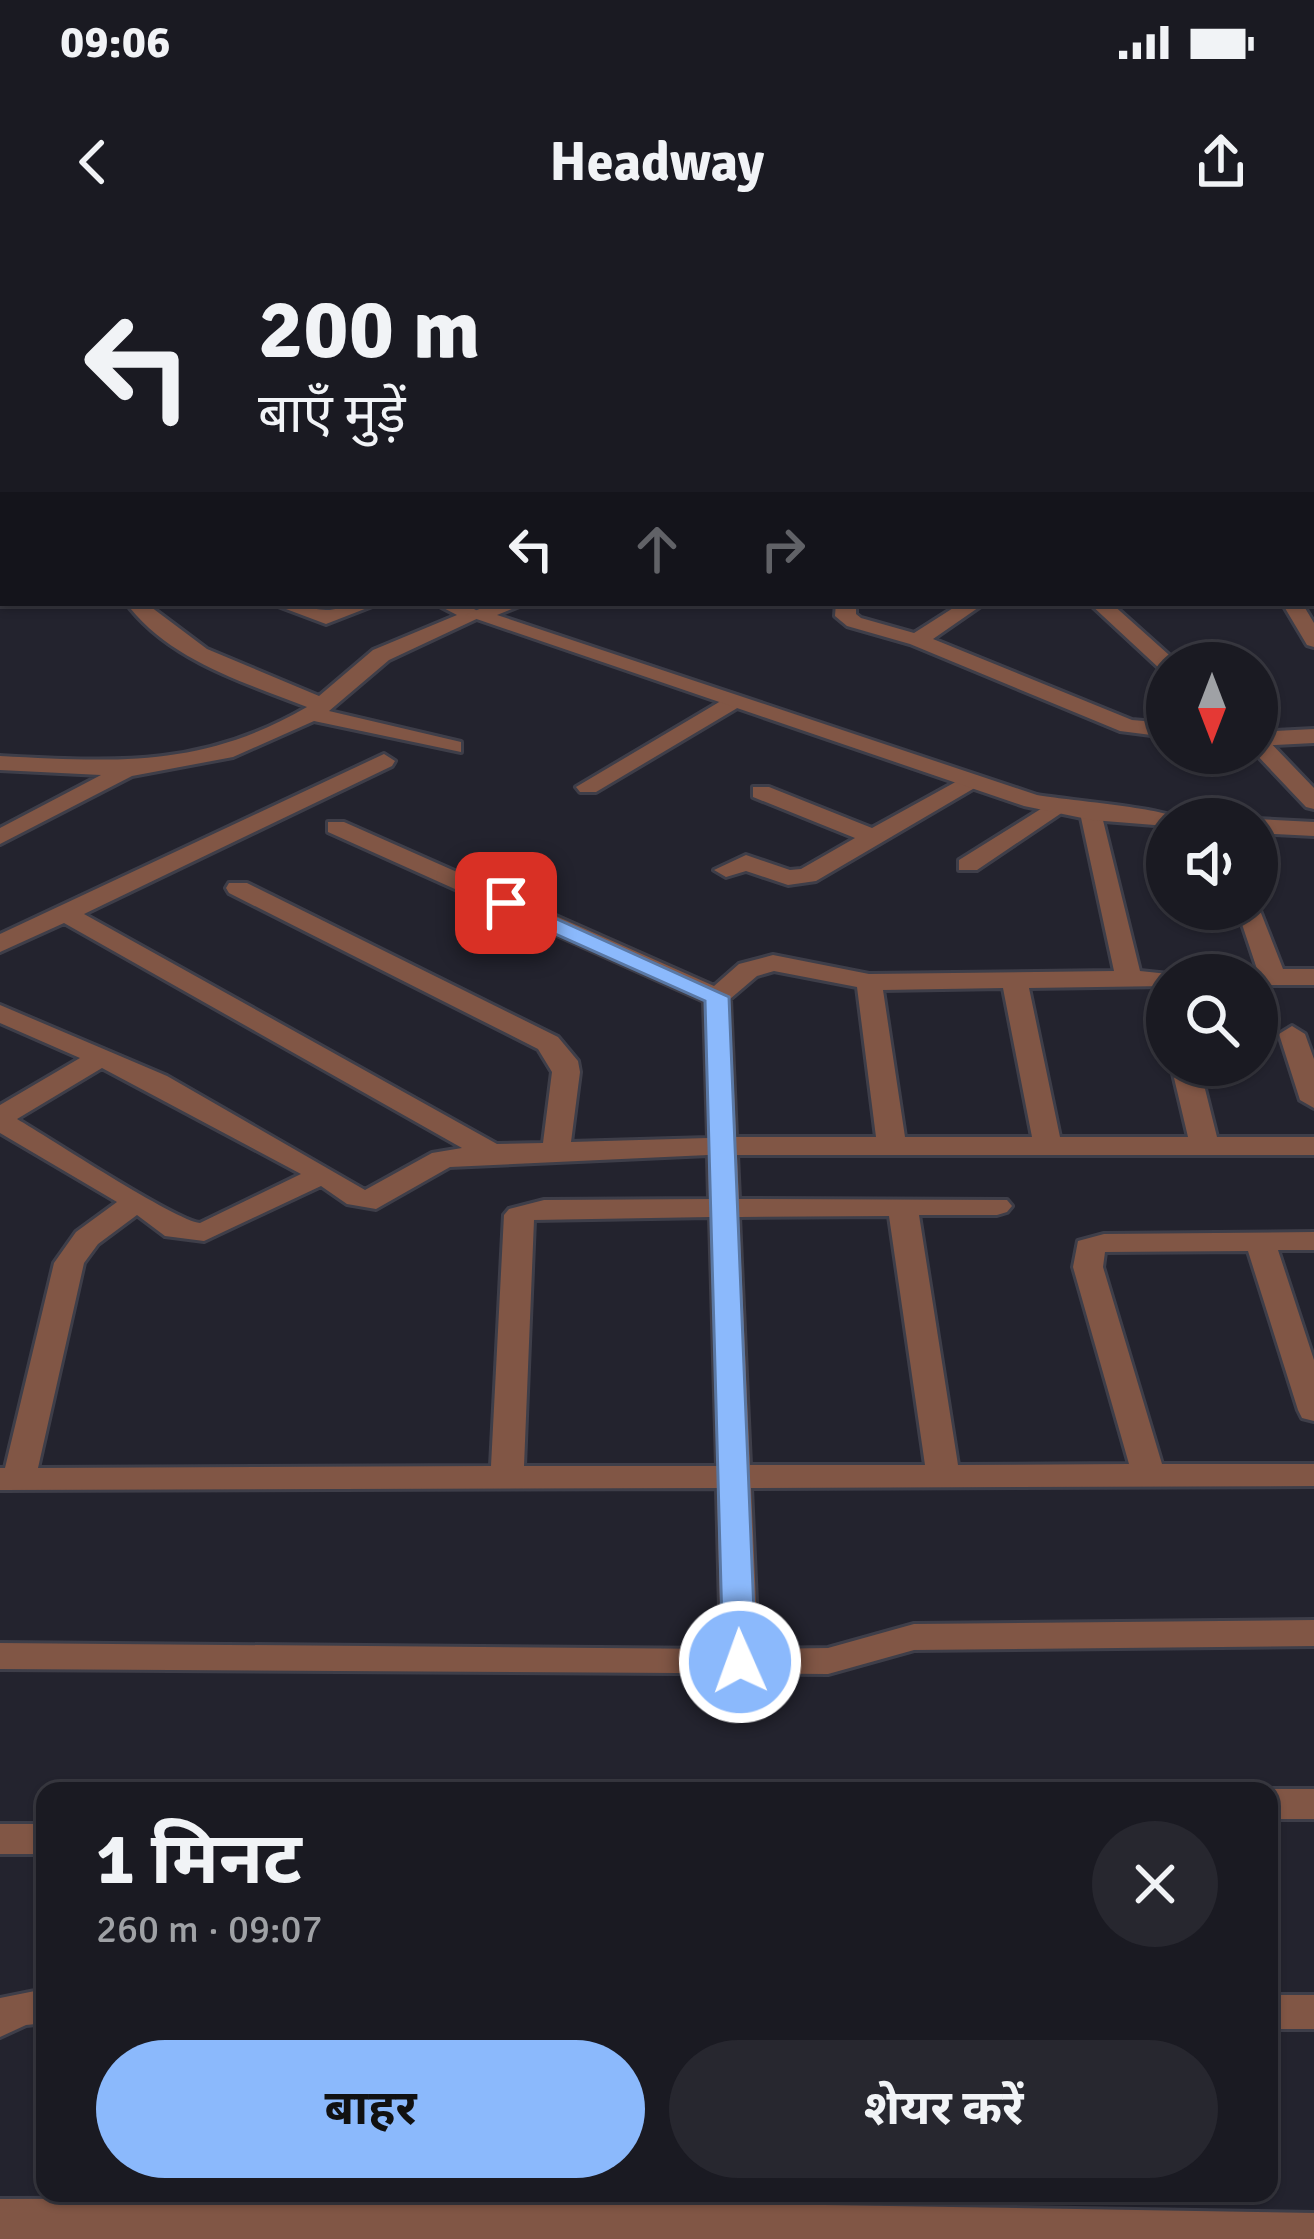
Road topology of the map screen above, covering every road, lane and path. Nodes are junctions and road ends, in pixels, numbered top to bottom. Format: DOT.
graph roads {
  1 [pos="291,606"];
  2 [pos="363,606"];
  3 [pos="452,606"];
  4 [pos="506,606"];
  5 [pos="847,606"];
  6 [pos="985,606"];
  7 [pos="1102,606"];
  8 [pos="1294,606"];
  9 [pos="140,608"];
  10 [pos="475,615"];
  11 [pos="916,640"];
  12 [pos="1314,641"];
  13 [pos="1146,644"];
  14 [pos="731,702"];
  15 [pos="317,710"];
  16 [pos="1146,728"];
  17 [pos="1314,736"];
  18 [pos="1278,739"];
  19 [pos="453,747"];
  20 [pos="384,761"];
  21 [pos="0,763"];
  22 [pos="1278,763"];
  23 [pos="128,770"];
  24 [pos="970,781"];
  25 [pos="588,787"];
  26 [pos="761,792"];
  27 [pos="1314,802"];
  28 [pos="1055,807"];
  29 [pos="1092,813"];
  30 [pos="1146,817"];
  31 [pos="336,827"];
  32 [pos="1278,827"];
  33 [pos="1314,830"];
  34 [pos="0,837"];
  35 [pos="874,837"];
  36 [pos="968,865"];
  37 [pos="727,870"];
  38 [pos="238,888"];
  39 [pos="62,912"];
  40 [pos="0,944"];
  41 [pos="1278,977"];
  42 [pos="1314,977"];
  43 [pos="1130,979"];
  44 [pos="1146,979"];
  45 [pos="1015,981"];
  46 [pos="868,982"];
  47 [pos="717,997"];
  48 [pos="0,1013"];
  49 [pos="1292,1034"];
  50 [pos="101,1057"];
  51 [pos="1190,1086"];
  52 [pos="1314,1100"];
  53 [pos="0,1119"];
  54 [pos="724,1146"];
  55 [pos="1314,1146"];
  56 [pos="1205,1147"];
  57 [pos="892,1148"];
  58 [pos="1048,1148"];
  59 [pos="556,1151"];
  60 [pos="492,1153"];
  61 [pos="323,1174"];
  62 [pos="137,1201"];
  63 [pos="722,1206"];
  64 [pos="997,1206"];
  65 [pos="904,1207"];
  66 [pos="1260,1241"];
  67 [pos="1314,1241"];
  68 [pos="1314,1410"];
  69 [pos="1148,1474"];
  70 [pos="1314,1475"];
  71 [pos="943,1476"];
  72 [pos="507,1478"];
  73 [pos="9,1479"];
  74 [pos="732,1479"];
  75 [pos="1314,1633"];
  76 [pos="0,1656"];
  77 [pos="740,1662"];
  78 [pos="1278,1804"];
  79 [pos="1314,1804"];
  80 [pos="0,1839"];
  81 [pos="36,1839"];
  82 [pos="36,2007"];
  83 [pos="1278,2012"];
  84 [pos="1314,2012"];
  85 [pos="0,2020"];
  86 [pos="404,2217"];
  87 [pos="0,2219"];
  88 [pos="178,2230"];
  89 [pos="741,2232"];
  90 [pos="1314,2233"];
  91 [pos="1166,2234"];
  1 -- 2 [label="street"];
  3 -- 10 [label="street"];
  4 -- 10 [label="street"];
  5 -- 11 [label="street"];
  6 -- 11 [label="street"];
  7 -- 13 [label="street"];
  8 -- 12 [label="street"];
  9 -- 15 [label="street"];
  10 -- 14 [label="street"];
  10 -- 15 [label="street"];
  11 -- 16 [label="street"];
  14 -- 24 [label="street"];
  14 -- 25 [label="street"];
  15 -- 19 [label="street"];
  15 -- 23 [label="street"];
  17 -- 18 [label="street"];
  20 -- 39 [label="street"];
  21 -- 23 [label="street"];
  22 -- 27 [label="street"];
  23 -- 34 [label="street"];
  24 -- 28 [label="street"];
  24 -- 35 [label="street"];
  26 -- 35 [label="street"];
  28 -- 29 [label="street"];
  28 -- 36 [label="street"];
  29 -- 30 [label="street"];
  29 -- 43 [label="street"];
  31 -- 47 [label="street"];
  32 -- 33 [label="street"];
  35 -- 37 [label="street"];
  38 -- 59 [label="street"];
  39 -- 40 [label="street"];
  39 -- 60 [label="street"];
  41 -- 42 [label="street"];
  43 -- 44 [label="street"];
  43 -- 45 [label="street"];
  45 -- 46 [label="street"];
  45 -- 58 [label="street"];
  46 -- 47 [label="street"];
  46 -- 57 [label="street"];
  47 -- 54 [label="street"];
  48 -- 50 [label="street"];
  49 -- 52 [label="street"];
  50 -- 53 [label="street"];
  50 -- 61 [label="street"];
  51 -- 56 [label="street"];
  53 -- 62 [label="street"];
  54 -- 57 [label="street"];
  54 -- 59 [label="street"];
  54 -- 63 [label="street"];
  55 -- 56 [label="street"];
  56 -- 58 [label="street"];
  57 -- 58 [label="street"];
  59 -- 60 [label="street"];
  60 -- 61 [label="street"];
  61 -- 62 [label="street"];
  62 -- 73 [label="street"];
  63 -- 65 [label="street"];
  63 -- 72 [label="street"];
  63 -- 74 [label="street"];
  64 -- 65 [label="street"];
  65 -- 71 [label="street"];
  66 -- 67 [label="street"];
  66 -- 68 [label="street"];
  66 -- 69 [label="street"];
  69 -- 70 [label="street"];
  69 -- 71 [label="street"];
  71 -- 74 [label="street"];
  72 -- 73 [label="street"];
  72 -- 74 [label="street"];
  74 -- 77 [label="street"];
  75 -- 77 [label="street"];
  76 -- 77 [label="street"];
  78 -- 79 [label="street"];
  80 -- 81 [label="street"];
  82 -- 85 [label="street"];
  83 -- 84 [label="street"];
  86 -- 88 [label="street"];
  86 -- 89 [label="street"];
  87 -- 88 [label="street"];
  89 -- 91 [label="street"];
  90 -- 91 [label="street"];
}
